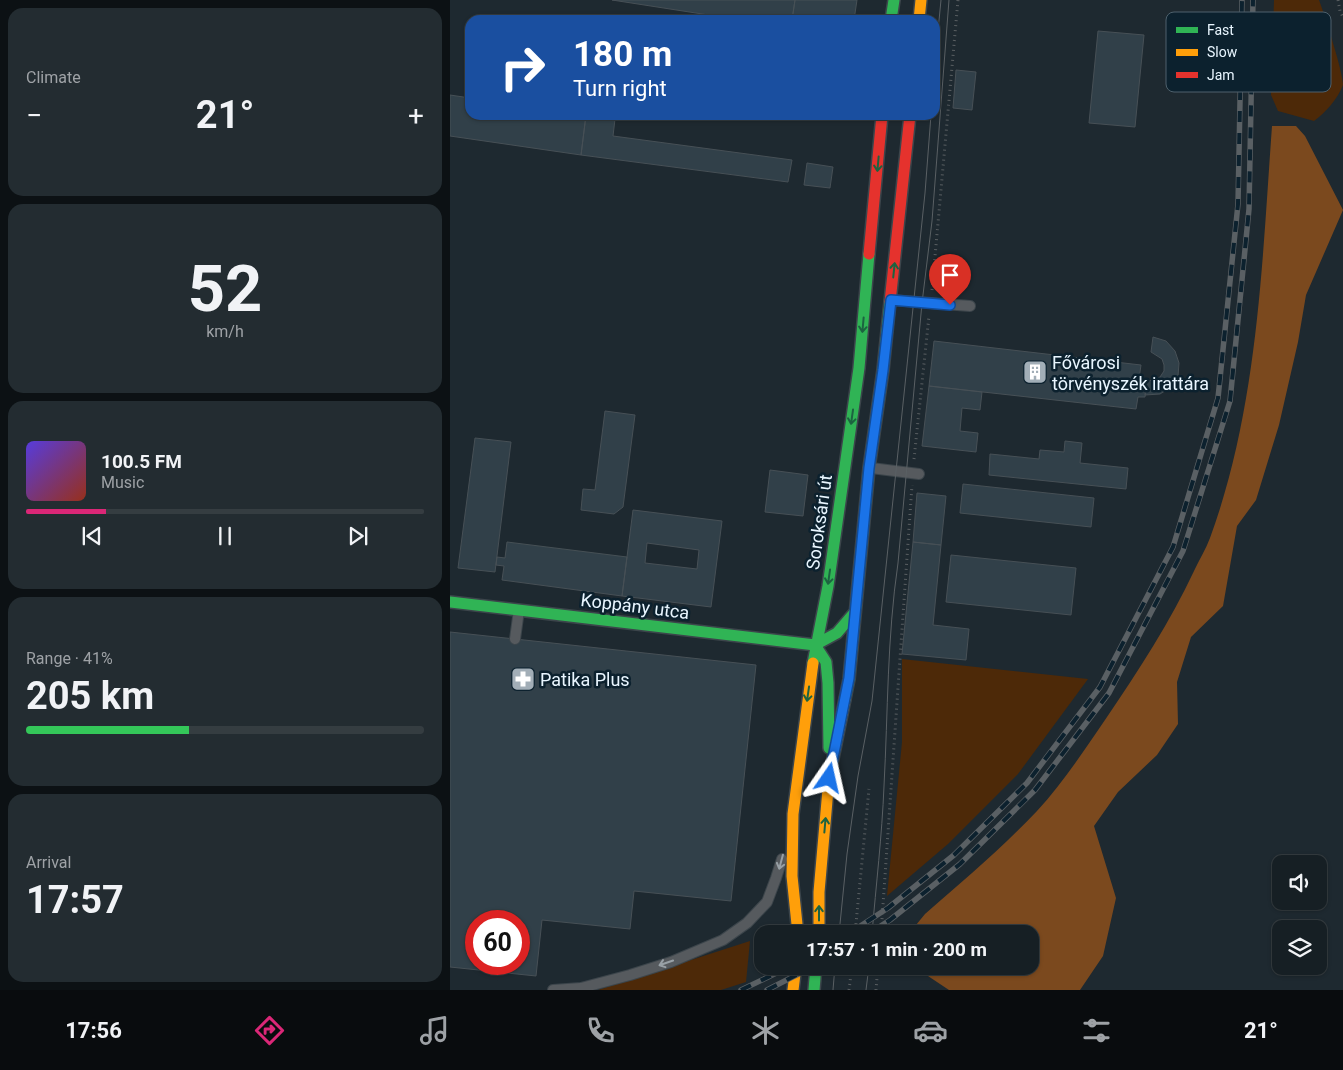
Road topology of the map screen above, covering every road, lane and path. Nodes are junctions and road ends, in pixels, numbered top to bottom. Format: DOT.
graph roads {
  1 [pos="894,0"];
  2 [pos="921,0"];
  3 [pos="1338,0"];
  4 [pos="892,15"];
  5 [pos="920,15"];
  6 [pos="1343,17"];
  7 [pos="882,120"];
  8 [pos="909,120"];
  9 [pos="891,300"];
  10 [pos="970,306"];
  11 [pos="869,468"];
  12 [pos="919,474"];
  13 [pos="903,601"];
  14 [pos="450,602"];
  15 [pos="519,609"];
  16 [pos="855,612"];
  17 [pos="515,639"];
  18 [pos="815,645"];
  19 [pos="829,778"];
  20 [pos="869,789"];
  21 [pos="794,814"];
  22 [pos="797,925"];
  23 [pos="819,925"];
  24 [pos="856,925"];
  25 [pos="882,925"];
  26 [pos="795,975"];
  27 [pos="815,975"];
  28 [pos="851,975"];
  29 [pos="877,975"];
  30 [pos="553,990"];
  31 [pos="793,990"];
  32 [pos="814,990"];
  33 [pos="849,990"];
  34 [pos="876,990"];
  1 -- 4 [label="main road"];
  2 -- 5 [label="main road"];
  3 -- 6 [label="path"];
  7 -- 18 [label="main road, Soroksári út, one-way"];
  9 -- 8 [label="main road, one-way"];
  9 -- 10 [label="lane"];
  9 -- 11 [label="main road"];
  11 -- 12 [label="lane"];
  11 -- 16 [label="main road"];
  13 -- 25 [label="path"];
  14 -- 15 [label="main road, Koppány utca"];
  15 -- 17 [label="lane"];
  15 -- 18 [label="main road, Koppány utca"];
  16 -- 18 [label="main road"];
  16 -- 19 [label="main road"];
  18 -- 19 [label="main road"];
  18 -- 21 [label="main road, Soroksári út, one-way"];
  23 -- 19 [label="main road, one-way"];
  20 -- 24 [label="path"];
  21 -- 22 [label="main road, Soroksári út"];
  21 -- 30 [label="lane, one-way"];
  26 -- 31 [label="main road"];
  27 -- 32 [label="main road"];
  28 -- 33 [label="path"];
  29 -- 34 [label="path"];
}
